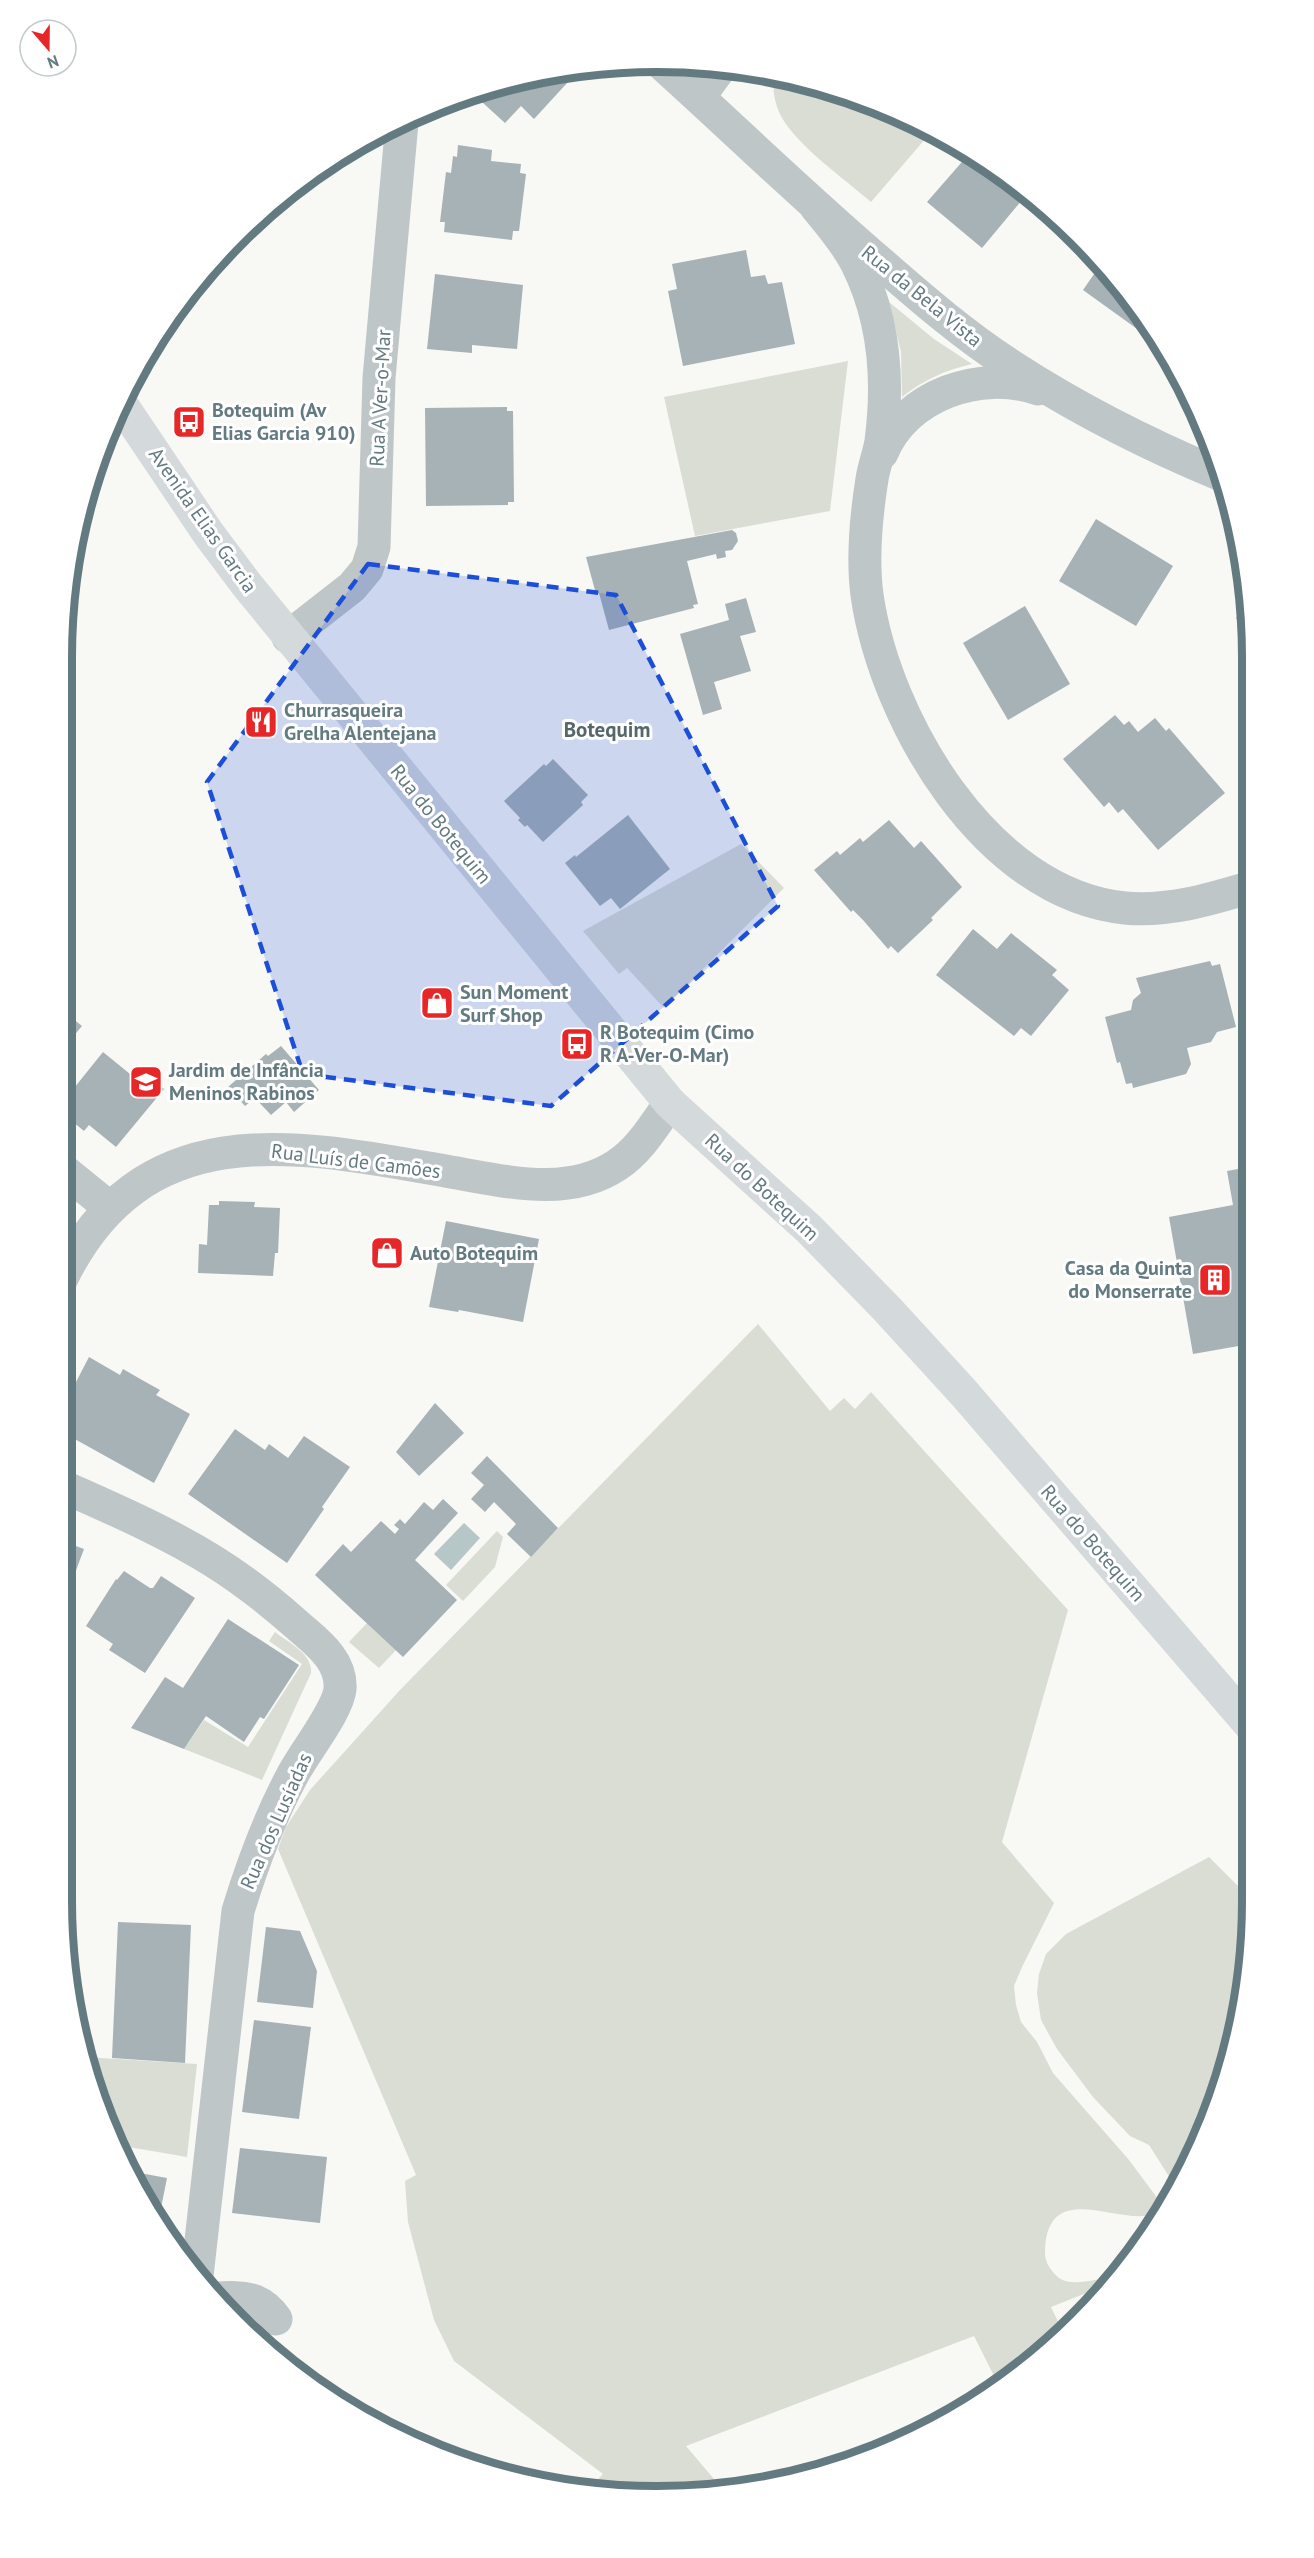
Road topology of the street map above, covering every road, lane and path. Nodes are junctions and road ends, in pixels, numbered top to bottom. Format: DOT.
graph roads {
  1 [pos="671,72"];
  2 [pos="715,75"];
  3 [pos="699,97"];
  4 [pos="401,131"];
  5 [pos="816,207"];
  6 [pos="1066,399"];
  7 [pos="126,411"];
  8 [pos="1212,471"];
  9 [pos="873,477"];
  10 [pos="288,637"];
  11 [pos="1242,890"];
  12 [pos="670,1103"];
  13 [pos="72,1176"];
  14 [pos="110,1208"];
  15 [pos="72,1260"];
  16 [pos="72,1490"];
  17 [pos="1242,1715"];
  18 [pos="198,2264"];
  19 [pos="228,2299"];
  20 [pos="276,2319"];
  1 -- 3 [label="street, Rua da Bela Vista"];
  2 -- 3 [label="street"];
  3 -- 5 [label="street, Rua da Bela Vista"];
  4 -- 10 [label="street, Rua A Ver-o-Mar"];
  5 -- 6 [label="street, Rua da Bela Vista"];
  5 -- 9 [label="street"];
  6 -- 8 [label="street, Rua da Bela Vista"];
  6 -- 9 [label="street"];
  7 -- 10 [label="main road, Avenida Elias Garcia"];
  9 -- 11 [label="street"];
  10 -- 12 [label="main road, Rua do Botequim"];
  12 -- 14 [label="street, Rua Luís de Camões"];
  12 -- 17 [label="main road, Rua do Botequim"];
  13 -- 14 [label="street"];
  14 -- 15 [label="street, Rua Luís de Camões"];
  16 -- 18 [label="street, Rua dos Lusíadas"];
  19 -- 20 [label="street"];
}
